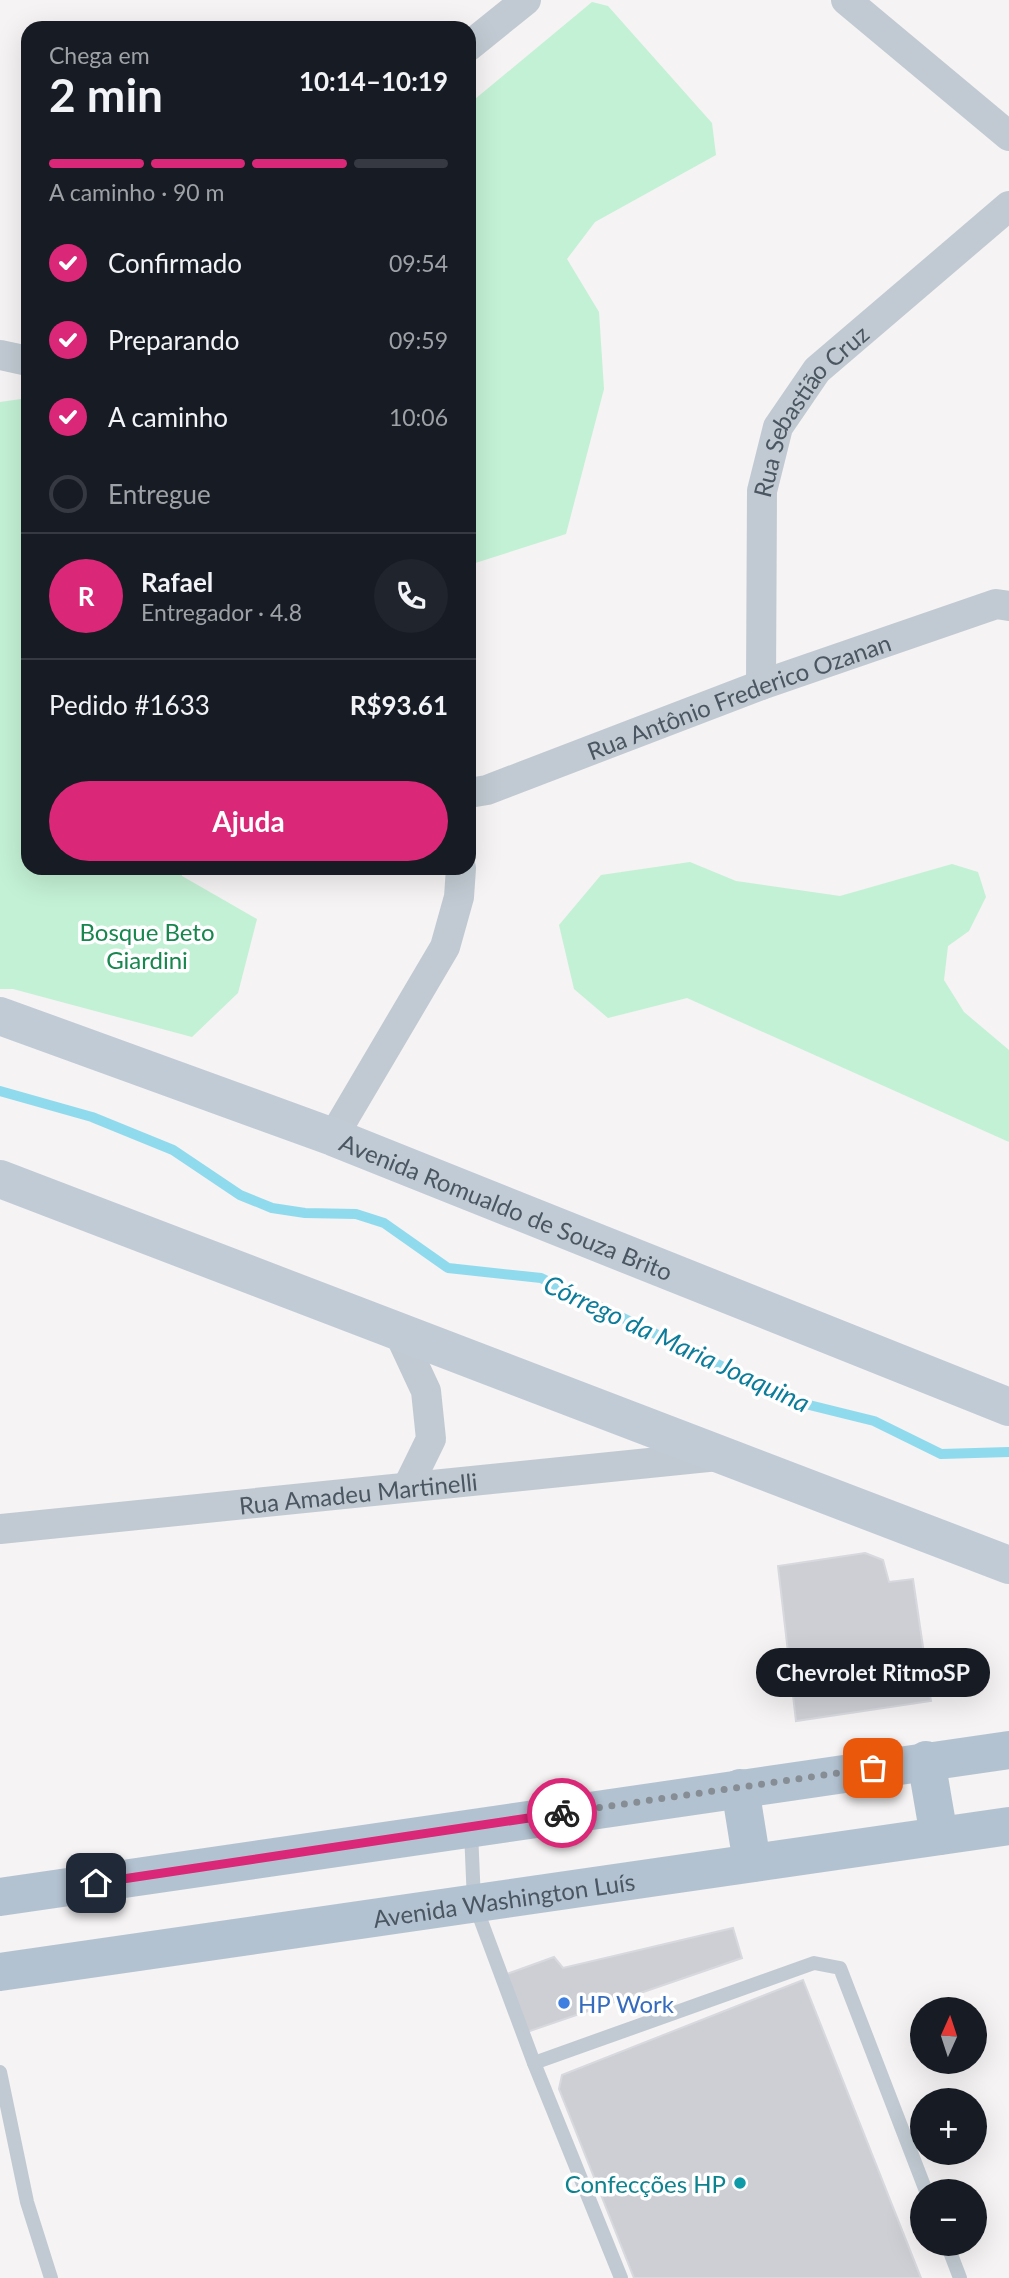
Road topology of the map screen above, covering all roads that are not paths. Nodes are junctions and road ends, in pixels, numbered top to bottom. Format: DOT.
graph roads {
  1 [pos="526,0"];
  2 [pos="846,0"];
  3 [pos="476,41"];
  4 [pos="1009,136"];
  5 [pos="1009,206"];
  6 [pos="0,355"];
  7 [pos="21,360"];
  8 [pos="1009,606"];
  9 [pos="761,685"];
  10 [pos="476,792"];
  11 [pos="460,875"];
  12 [pos="0,1016"];
  13 [pos="333,1137"];
  14 [pos="0,1179"];
  15 [pos="399,1334"];
  16 [pos="1009,1407"];
  17 [pos="718,1456"];
  18 [pos="408,1486"];
  19 [pos="0,1529"];
  20 [pos="1009,1565"];
  21 [pos="1009,1750"];
  22 [pos="926,1760"];
  23 [pos="740,1788"];
  24 [pos="1009,1826"];
  25 [pos="471,1827"];
  26 [pos="939,1836"];
  27 [pos="752,1863"];
  28 [pos="0,1897"];
  29 [pos="474,1902"];
  30 [pos="0,1972"];
  31 [pos="534,2063"];
  32 [pos="0,2072"];
  33 [pos="921,2179"];
  34 [pos="952,2256"];
  35 [pos="51,2278"];
  36 [pos="621,2278"];
  37 [pos="960,2278"];
  1 -- 3 [label="street"];
  2 -- 4 [label="street"];
  5 -- 9 [label="street, Rua Sebastião Cruz"];
  6 -- 7 [label="street"];
  8 -- 9 [label="street, Rua Antônio Frederico Ozanan"];
  9 -- 10 [label="street, Rua Antônio Frederico Ozanan"];
  11 -- 13 [label="street"];
  12 -- 13 [label="main road, Avenida Romualdo de Souza Brito"];
  13 -- 16 [label="main road, Avenida Romualdo de Souza Brito"];
  14 -- 15 [label="main road"];
  15 -- 17 [label="main road"];
  15 -- 18 [label="street"];
  17 -- 18 [label="street, Rua Amadeu Martinelli"];
  17 -- 20 [label="main road"];
  18 -- 19 [label="street, Rua Amadeu Martinelli"];
  21 -- 22 [label="main road"];
  22 -- 23 [label="main road"];
  22 -- 26 [label="main road"];
  23 -- 25 [label="main road"];
  23 -- 27 [label="main road"];
  24 -- 26 [label="main road, Avenida Washington Luís"];
  25 -- 28 [label="main road"];
  25 -- 29 [label="lane"];
  26 -- 27 [label="main road, Avenida Washington Luís"];
  27 -- 29 [label="main road, Avenida Washington Luís"];
  29 -- 30 [label="main road, Avenida Washington Luís"];
  29 -- 31 [label="lane"];
  31 -- 33 [label="lane"];
  31 -- 36 [label="lane"];
  32 -- 35 [label="lane"];
  34 -- 37 [label="lane"];
}
